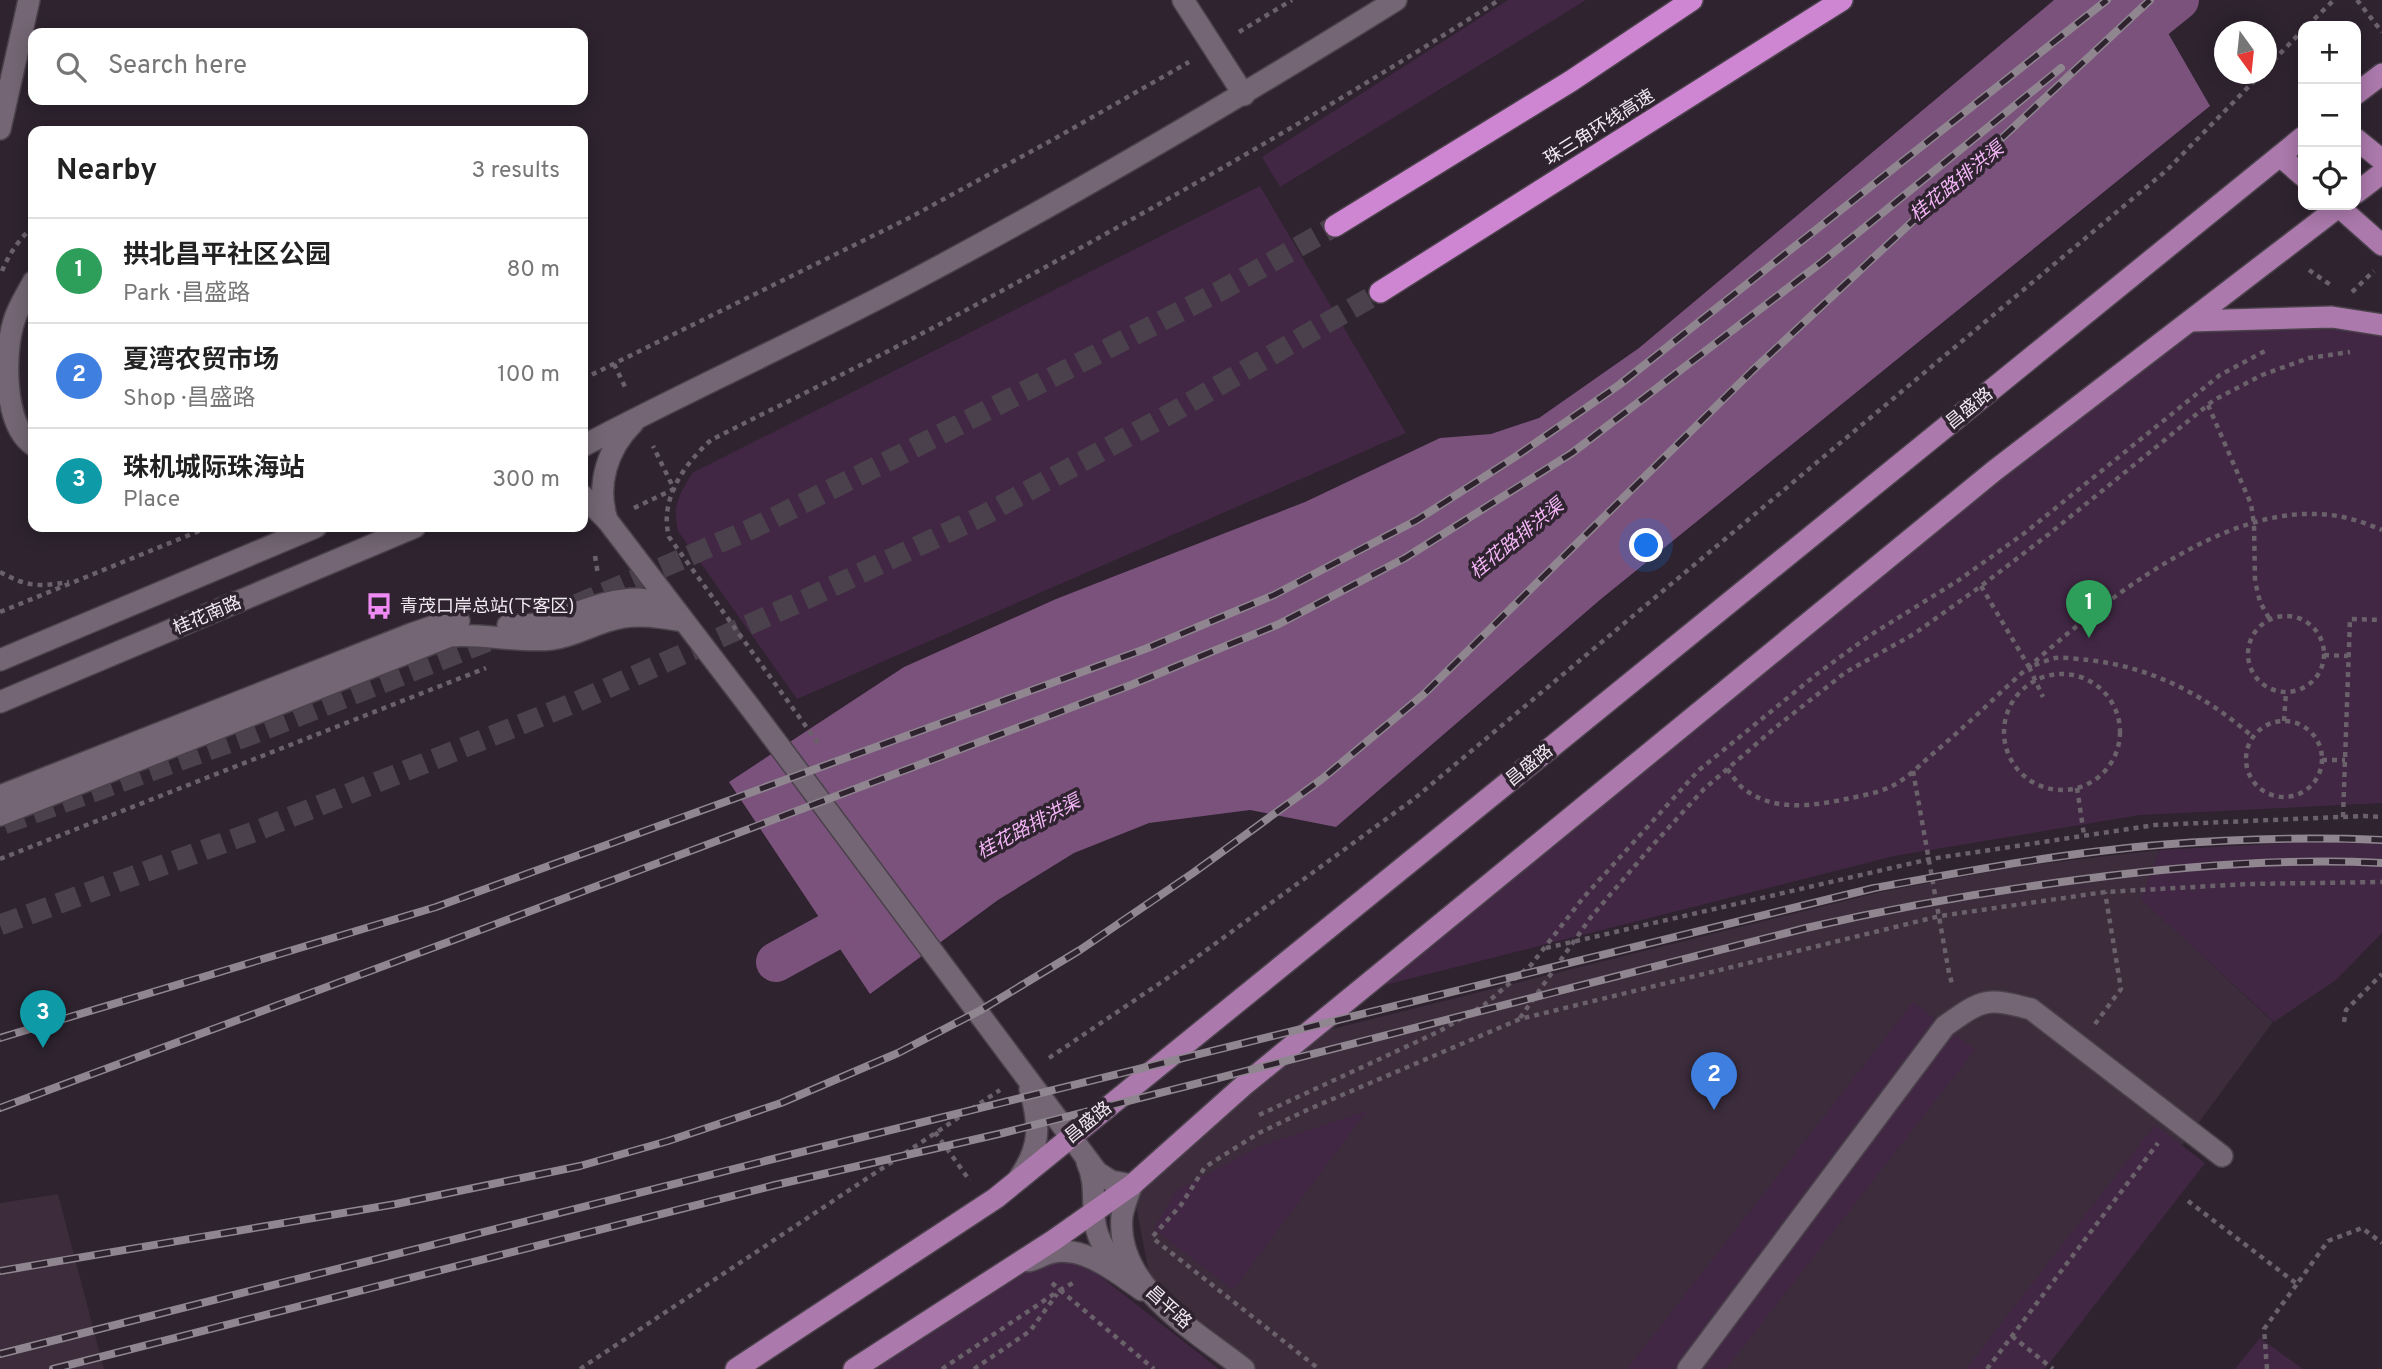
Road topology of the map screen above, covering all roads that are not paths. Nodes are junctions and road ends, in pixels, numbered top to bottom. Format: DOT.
graph roads {
  1 [pos="29,0"];
  2 [pos="1183,0"];
  3 [pos="1396,0"];
  4 [pos="1692,0"];
  5 [pos="1842,0"];
  6 [pos="2382,74"];
  7 [pos="2361,90"];
  8 [pos="1244,95"];
  9 [pos="0,129"];
  10 [pos="2298,141"];
  11 [pos="2361,143"];
  12 [pos="2280,156"];
  13 [pos="2382,160"];
  14 [pos="2298,172"];
  15 [pos="2382,173"];
  16 [pos="2361,189"];
  17 [pos="2333,210"];
  18 [pos="2350,210"];
  19 [pos="1335,226"];
  20 [pos="2382,245"];
  21 [pos="28,292"];
  22 [pos="1380,292"];
  23 [pos="2191,321"];
  24 [pos="2382,325"];
  25 [pos="639,416"];
  26 [pos="588,428"];
  27 [pos="28,442"];
  28 [pos="588,443"];
  29 [pos="588,501"];
  30 [pos="607,520"];
  31 [pos="304,532"];
  32 [pos="403,532"];
  33 [pos="678,615"];
  34 [pos="0,660"];
  35 [pos="0,702"];
  36 [pos="0,796"];
  37 [pos="0,815"];
  38 [pos="1024,1074"];
  39 [pos="1070,1137"];
  40 [pos="1085,1156"];
  41 [pos="2222,1156"];
  42 [pos="1017,1180"];
  43 [pos="1132,1185"];
  44 [pos="1094,1212"];
  45 [pos="1000,1274"];
  46 [pos="1153,1297"];
  47 [pos="736,1369"];
  48 [pos="854,1369"];
  49 [pos="1244,1369"];
  50 [pos="1688,1369"];
  1 -- 9 [label="street"];
  2 -- 8 [label="street"];
  3 -- 8 [label="street"];
  4 -- 19 [label="highway"];
  5 -- 22 [label="highway, 珠三角环线高速"];
  6 -- 7 [label="main road"];
  8 -- 25 [label="street"];
  10 -- 12 [label="main road, 昌盛路"];
  11 -- 13 [label="main road"];
  12 -- 14 [label="main road"];
  12 -- 39 [label="main road, 昌盛路"];
  15 -- 16 [label="main road"];
  17 -- 23 [label="main road"];
  18 -- 20 [label="main road"];
  21 -- 27 [label="street"];
  23 -- 24 [label="main road"];
  23 -- 43 [label="main road"];
  25 -- 26 [label="street"];
  25 -- 28 [label="street"];
  25 -- 30 [label="street"];
  29 -- 30 [label="street"];
  30 -- 33 [label="street"];
  31 -- 34 [label="street"];
  32 -- 35 [label="street, 桂花南路"];
  33 -- 36 [label="street"];
  33 -- 37 [label="street"];
  33 -- 38 [label="street"];
  38 -- 39 [label="street"];
  38 -- 42 [label="street"];
  39 -- 40 [label="street"];
  39 -- 42 [label="main road, 昌盛路"];
  40 -- 43 [label="street"];
  40 -- 44 [label="street"];
  41 -- 50 [label="street"];
  42 -- 47 [label="main road, 昌盛路"];
  43 -- 44 [label="main road"];
  43 -- 46 [label="street, 昌平路"];
  44 -- 45 [label="main road"];
  44 -- 46 [label="street"];
  45 -- 46 [label="street"];
  45 -- 48 [label="main road"];
  46 -- 49 [label="street, 昌平路"];
}
